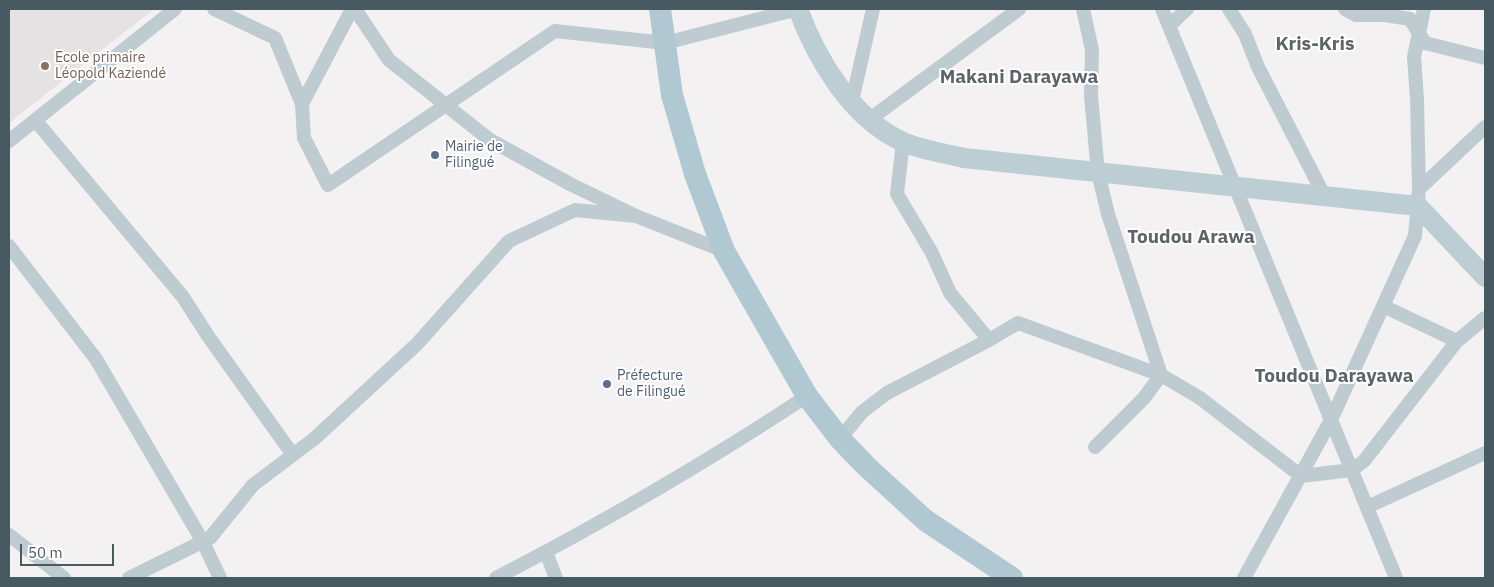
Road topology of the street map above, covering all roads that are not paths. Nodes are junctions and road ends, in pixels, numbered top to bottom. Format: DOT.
graph roads {
  1 [pos="176,9"];
  2 [pos="214,9"];
  3 [pos="354,9"];
  4 [pos="660,9"];
  5 [pos="798,9"];
  6 [pos="873,9"];
  7 [pos="1019,9"];
  8 [pos="1083,9"];
  9 [pos="1162,9"];
  10 [pos="1187,9"];
  11 [pos="1229,9"];
  12 [pos="1345,9"];
  13 [pos="1424,9"];
  14 [pos="1169,26"];
  15 [pos="1419,34"];
  16 [pos="665,43"];
  17 [pos="1485,58"];
  18 [pos="852,101"];
  19 [pos="302,104"];
  20 [pos="447,104"];
  21 [pos="870,119"];
  22 [pos="35,120"];
  23 [pos="1485,127"];
  24 [pos="9,141"];
  25 [pos="903,142"];
  26 [pos="1098,173"];
  27 [pos="1236,188"];
  28 [pos="1325,197"];
  29 [pos="1418,198"];
  30 [pos="636,216"];
  31 [pos="9,246"];
  32 [pos="724,251"];
  33 [pos="1485,277"];
  34 [pos="1383,306"];
  35 [pos="1485,318"];
  36 [pos="989,340"];
  37 [pos="1457,341"];
  38 [pos="1161,376"];
  39 [pos="807,396"];
  40 [pos="1331,420"];
  41 [pos="840,439"];
  42 [pos="1095,447"];
  43 [pos="1485,453"];
  44 [pos="293,454"];
  45 [pos="1352,470"];
  46 [pos="1301,476"];
  47 [pos="1367,507"];
  48 [pos="9,535"];
  49 [pos="204,542"];
  50 [pos="546,552"];
  51 [pos="64,578"];
  52 [pos="129,578"];
  53 [pos="220,578"];
  54 [pos="496,578"];
  55 [pos="556,578"];
  56 [pos="1012,578"];
  57 [pos="1244,578"];
  58 [pos="1396,578"];
  1 -- 22 [label="street"];
  2 -- 19 [label="street"];
  3 -- 19 [label="street"];
  3 -- 20 [label="street"];
  4 -- 16 [label="main road"];
  5 -- 16 [label="street"];
  5 -- 18 [label="street"];
  6 -- 18 [label="street"];
  7 -- 21 [label="street"];
  8 -- 26 [label="street"];
  9 -- 14 [label="street"];
  10 -- 14 [label="street"];
  11 -- 28 [label="street"];
  12 -- 15 [label="street"];
  13 -- 15 [label="street"];
  14 -- 27 [label="street"];
  15 -- 17 [label="street"];
  15 -- 29 [label="street"];
  16 -- 20 [label="street"];
  16 -- 32 [label="main road"];
  18 -- 21 [label="street"];
  19 -- 20 [label="street"];
  20 -- 30 [label="street"];
  21 -- 25 [label="street"];
  22 -- 24 [label="street"];
  22 -- 44 [label="street"];
  23 -- 29 [label="street"];
  25 -- 26 [label="street"];
  25 -- 36 [label="street"];
  26 -- 27 [label="street"];
  26 -- 38 [label="street"];
  27 -- 28 [label="street"];
  27 -- 40 [label="street"];
  28 -- 29 [label="street"];
  29 -- 33 [label="street"];
  29 -- 34 [label="street"];
  30 -- 32 [label="street"];
  30 -- 44 [label="street"];
  31 -- 49 [label="street"];
  32 -- 39 [label="main road"];
  34 -- 37 [label="street"];
  34 -- 40 [label="street"];
  35 -- 37 [label="street"];
  36 -- 38 [label="street"];
  36 -- 41 [label="street"];
  37 -- 45 [label="street"];
  38 -- 42 [label="street"];
  38 -- 46 [label="street"];
  39 -- 41 [label="main road"];
  39 -- 50 [label="street"];
  40 -- 45 [label="street"];
  40 -- 46 [label="street"];
  41 -- 56 [label="main road"];
  43 -- 47 [label="street"];
  44 -- 49 [label="street"];
  45 -- 46 [label="street"];
  45 -- 47 [label="street"];
  46 -- 57 [label="street"];
  47 -- 58 [label="street"];
  48 -- 51 [label="street"];
  49 -- 52 [label="street"];
  49 -- 53 [label="street"];
  50 -- 54 [label="street"];
  50 -- 55 [label="street"];
}
